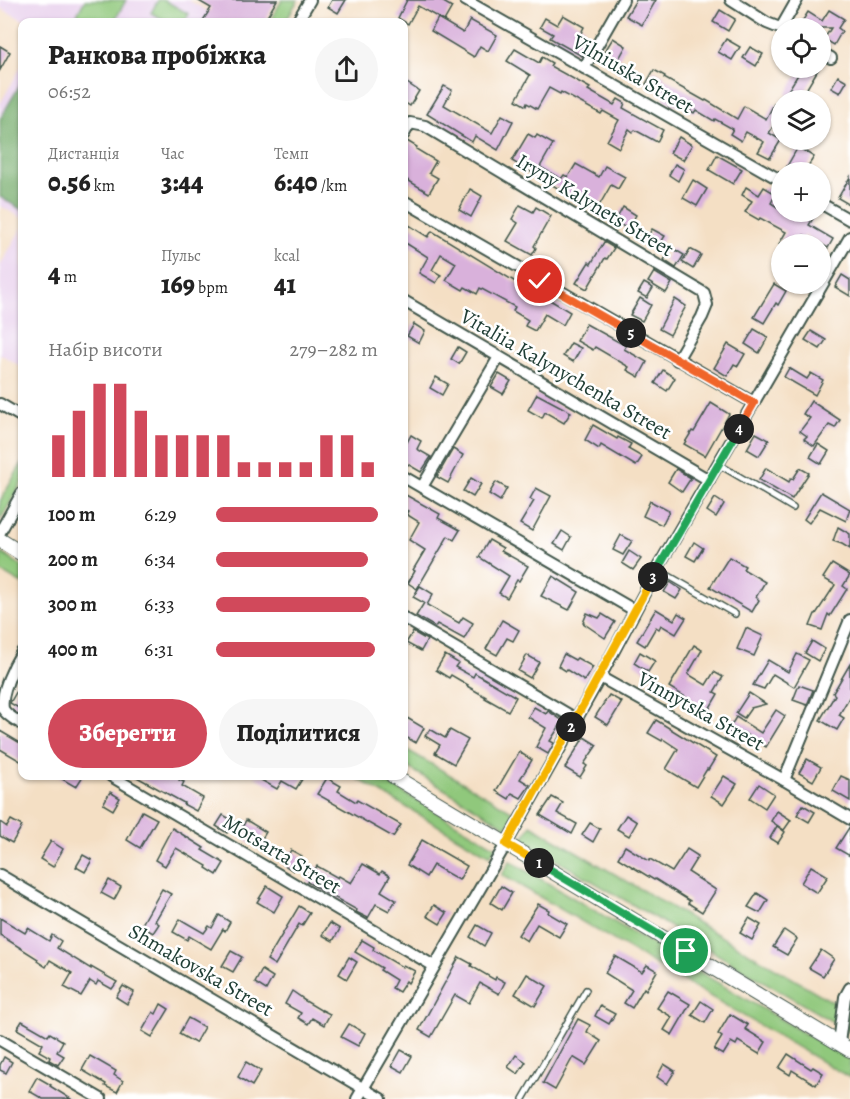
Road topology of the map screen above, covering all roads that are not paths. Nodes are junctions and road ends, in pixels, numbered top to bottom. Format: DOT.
graph roads {
  1 [pos="310,0"];
  2 [pos="465,0"];
  3 [pos="623,0"];
  4 [pos="731,0"];
  5 [pos="797,0"];
  6 [pos="299,18"];
  7 [pos="787,18"];
  8 [pos="771,24"];
  9 [pos="584,68"];
  10 [pos="408,127"];
  11 [pos="771,175"];
  12 [pos="408,203"];
  13 [pos="831,209"];
  14 [pos="850,220"];
  15 [pos="850,237"];
  16 [pos="408,303"];
  17 [pos="499,357"];
  18 [pos="678,360"];
  19 [pos="754,403"];
  20 [pos="0,404"];
  21 [pos="18,415"];
  22 [pos="718,464"];
  23 [pos="408,479"];
  24 [pos="709,480"];
  25 [pos="422,487"];
  26 [pos="18,500"];
  27 [pos="793,508"];
  28 [pos="0,532"];
  29 [pos="0,540"];
  30 [pos="18,551"];
  31 [pos="657,569"];
  32 [pos="634,610"];
  33 [pos="735,614"];
  34 [pos="408,620"];
  35 [pos="850,620"];
  36 [pos="18,659"];
  37 [pos="600,677"];
  38 [pos="576,719"];
  39 [pos="18,722"];
  40 [pos="118,780"];
  41 [pos="400,780"];
  42 [pos="784,780"];
  43 [pos="850,819"];
  44 [pos="506,844"];
  45 [pos="0,874"];
  46 [pos="434,966"];
  47 [pos="850,988"];
  48 [pos="586,990"];
  49 [pos="0,1040"];
  50 [pos="844,1046"];
  51 [pos="363,1088"];
  52 [pos="101,1099"];
  53 [pos="357,1099"];
  54 [pos="381,1099"];
  55 [pos="524,1099"];
  1 -- 6 [label="street"];
  2 -- 9 [label="street, Vilniuska Street"];
  3 -- 9 [label="street"];
  4 -- 8 [label="street"];
  5 -- 7 [label="street"];
  9 -- 11 [label="street, Vilniuska Street"];
  10 -- 18 [label="street, Iryny Kalynets Street"];
  12 -- 18 [label="street"];
  13 -- 14 [label="street"];
  15 -- 19 [label="street"];
  16 -- 17 [label="street, Vitaliia Kalynychenka Street"];
  17 -- 24 [label="street, Vitaliia Kalynychenka Street"];
  17 -- 25 [label="street"];
  18 -- 19 [label="street"];
  19 -- 22 [label="street"];
  20 -- 21 [label="street"];
  22 -- 24 [label="street"];
  22 -- 27 [label="lane"];
  23 -- 25 [label="street"];
  24 -- 31 [label="street"];
  25 -- 32 [label="street"];
  26 -- 28 [label="street"];
  29 -- 30 [label="street"];
  31 -- 32 [label="street"];
  31 -- 33 [label="lane"];
  32 -- 37 [label="street"];
  34 -- 38 [label="street"];
  35 -- 42 [label="street"];
  36 -- 39 [label="street"];
  37 -- 38 [label="street"];
  37 -- 42 [label="street, Vinnytska Street"];
  38 -- 44 [label="street"];
  40 -- 46 [label="street, Motsarta Street"];
  41 -- 44 [label="street"];
  42 -- 43 [label="street, Vinnytska Street"];
  44 -- 46 [label="street"];
  44 -- 50 [label="street"];
  45 -- 51 [label="street, Shmakovska Street"];
  46 -- 51 [label="street"];
  47 -- 50 [label="street"];
  48 -- 55 [label="lane"];
  49 -- 52 [label="street"];
  51 -- 53 [label="street"];
  51 -- 54 [label="street, Shmakovska Street"];
}
